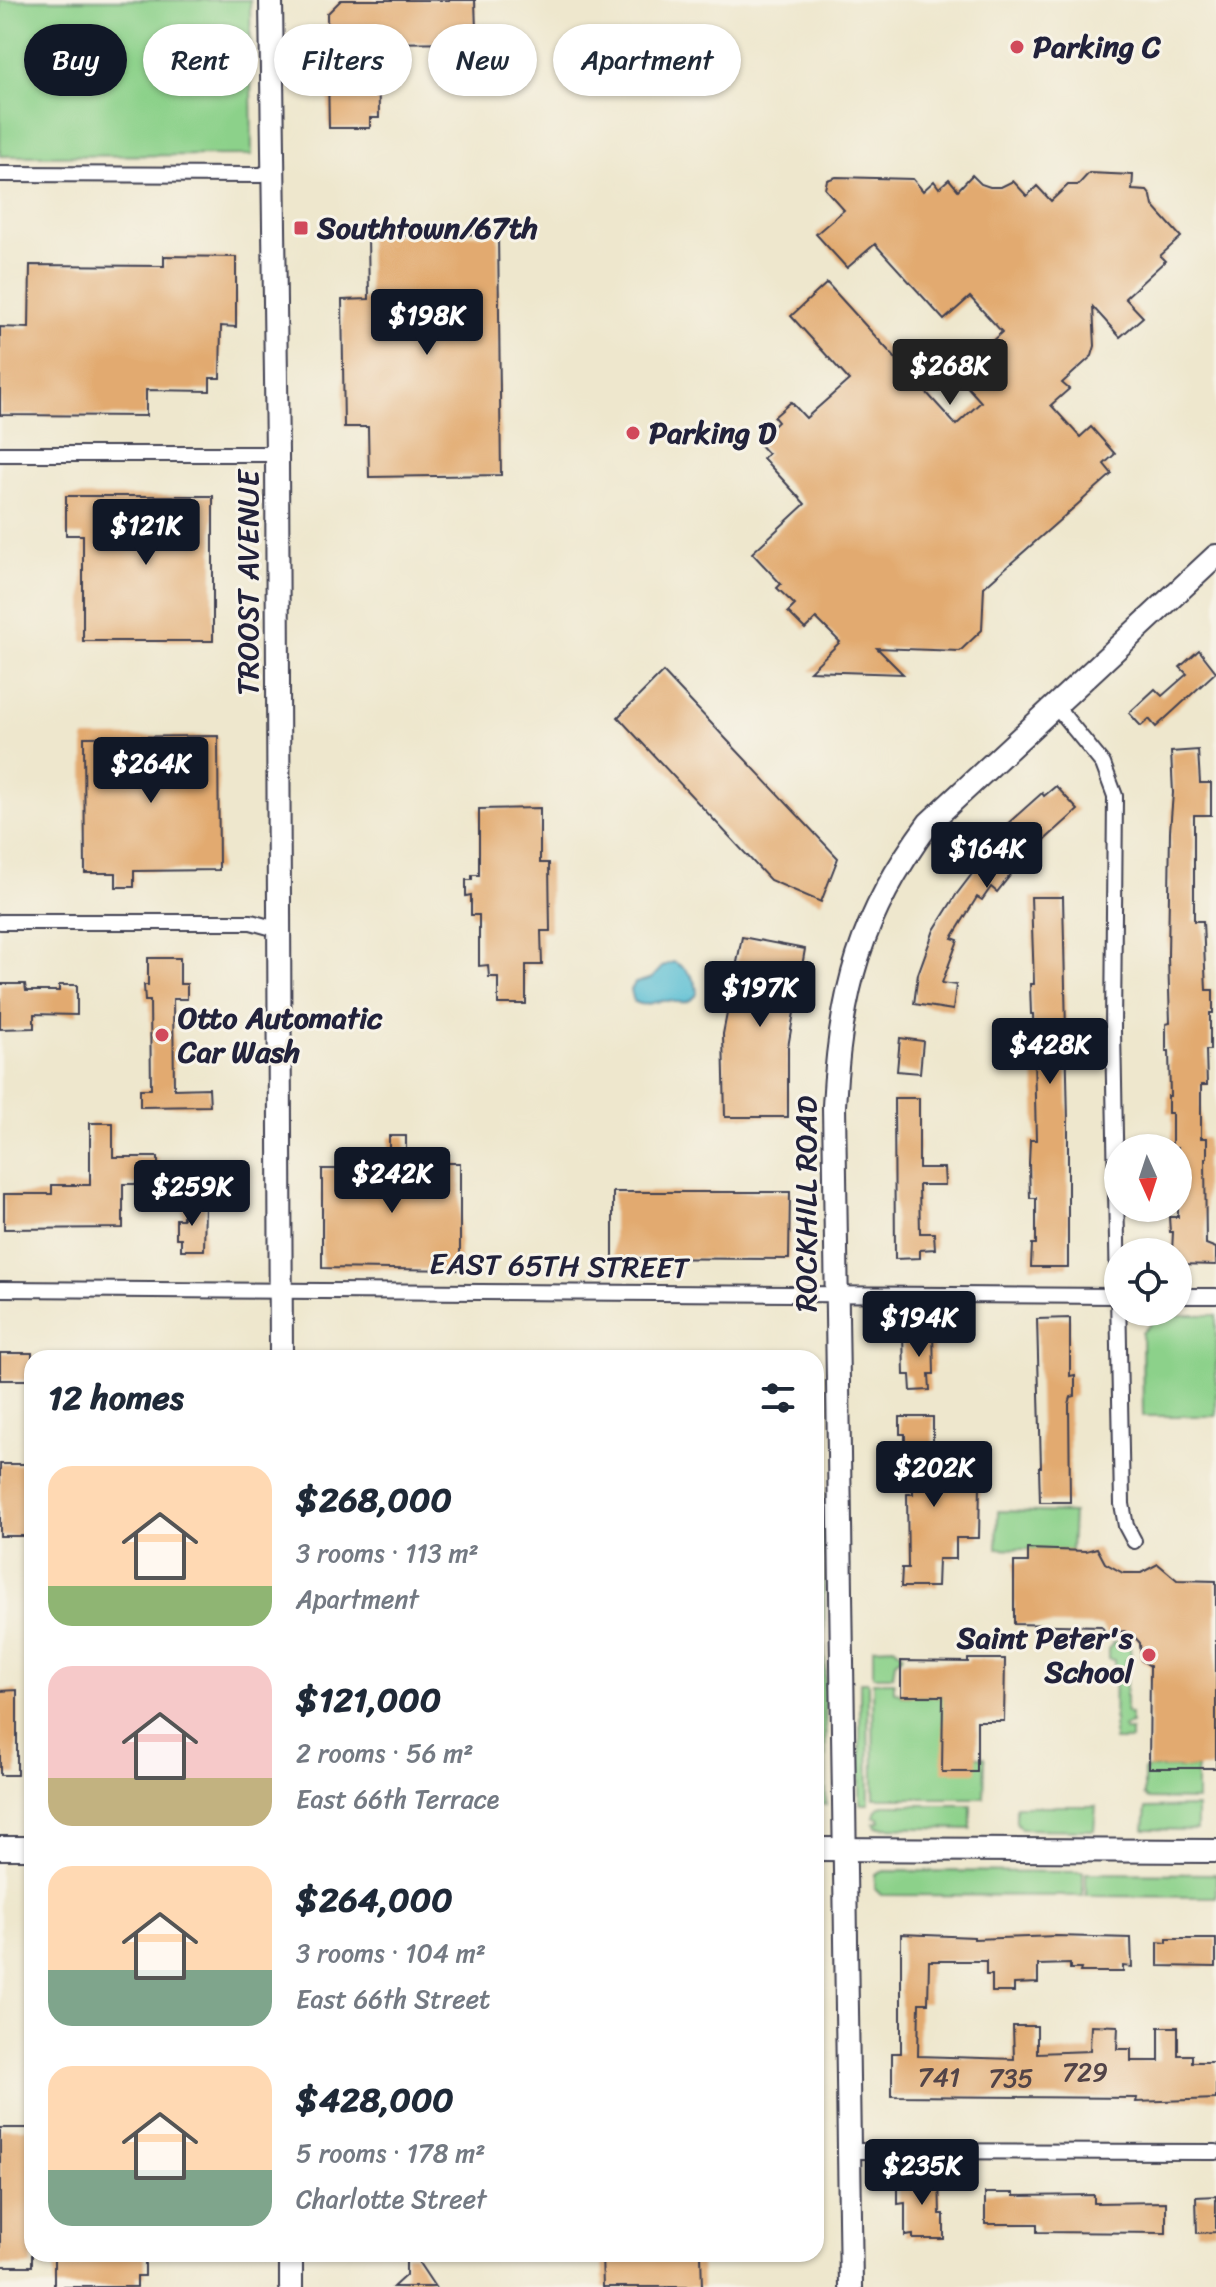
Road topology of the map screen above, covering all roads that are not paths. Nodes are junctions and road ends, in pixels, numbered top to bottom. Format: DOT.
graph roads {
  1 [pos="271,0"];
  2 [pos="274,169"];
  3 [pos="0,174"];
  4 [pos="0,454"];
  5 [pos="277,454"];
  6 [pos="1216,556"];
  7 [pos="1054,704"];
  8 [pos="0,922"];
  9 [pos="280,930"];
  10 [pos="1117,1238"];
  11 [pos="0,1289"];
  12 [pos="282,1289"];
  13 [pos="836,1295"];
  14 [pos="1104,1296"];
  15 [pos="1192,1296"];
  16 [pos="1216,1296"];
  17 [pos="1119,1326"];
  18 [pos="281,1350"];
  19 [pos="1134,1541"];
  20 [pos="0,1848"];
  21 [pos="24,1848"];
  22 [pos="824,1849"];
  23 [pos="846,1849"];
  24 [pos="1216,1851"];
  25 [pos="850,2151"];
  26 [pos="1216,2152"];
  27 [pos="291,2262"];
  28 [pos="291,2287"];
  29 [pos="851,2287"];
  1 -- 2 [label="main road, TROOST AVENUE"];
  2 -- 3 [label="street"];
  2 -- 5 [label="main road, TROOST AVENUE"];
  4 -- 5 [label="street"];
  5 -- 9 [label="main road, TROOST AVENUE"];
  6 -- 7 [label="main road, ROCKHILL ROAD"];
  7 -- 10 [label="street"];
  7 -- 13 [label="main road, ROCKHILL ROAD"];
  8 -- 9 [label="street"];
  9 -- 12 [label="main road, TROOST AVENUE"];
  11 -- 12 [label="street, EAST 65TH STREET"];
  12 -- 13 [label="street, EAST 65TH STREET"];
  12 -- 18 [label="main road, TROOST AVENUE"];
  13 -- 14 [label="street, EAST 65TH STREET"];
  13 -- 23 [label="main road, ROCKHILL ROAD"];
  15 -- 16 [label="street"];
  17 -- 19 [label="street"];
  20 -- 21 [label="main road"];
  22 -- 23 [label="main road"];
  23 -- 24 [label="main road"];
  23 -- 25 [label="main road, ROCKHILL ROAD"];
  25 -- 26 [label="street"];
  25 -- 29 [label="main road, ROCKHILL ROAD"];
  27 -- 28 [label="main road"];
}
